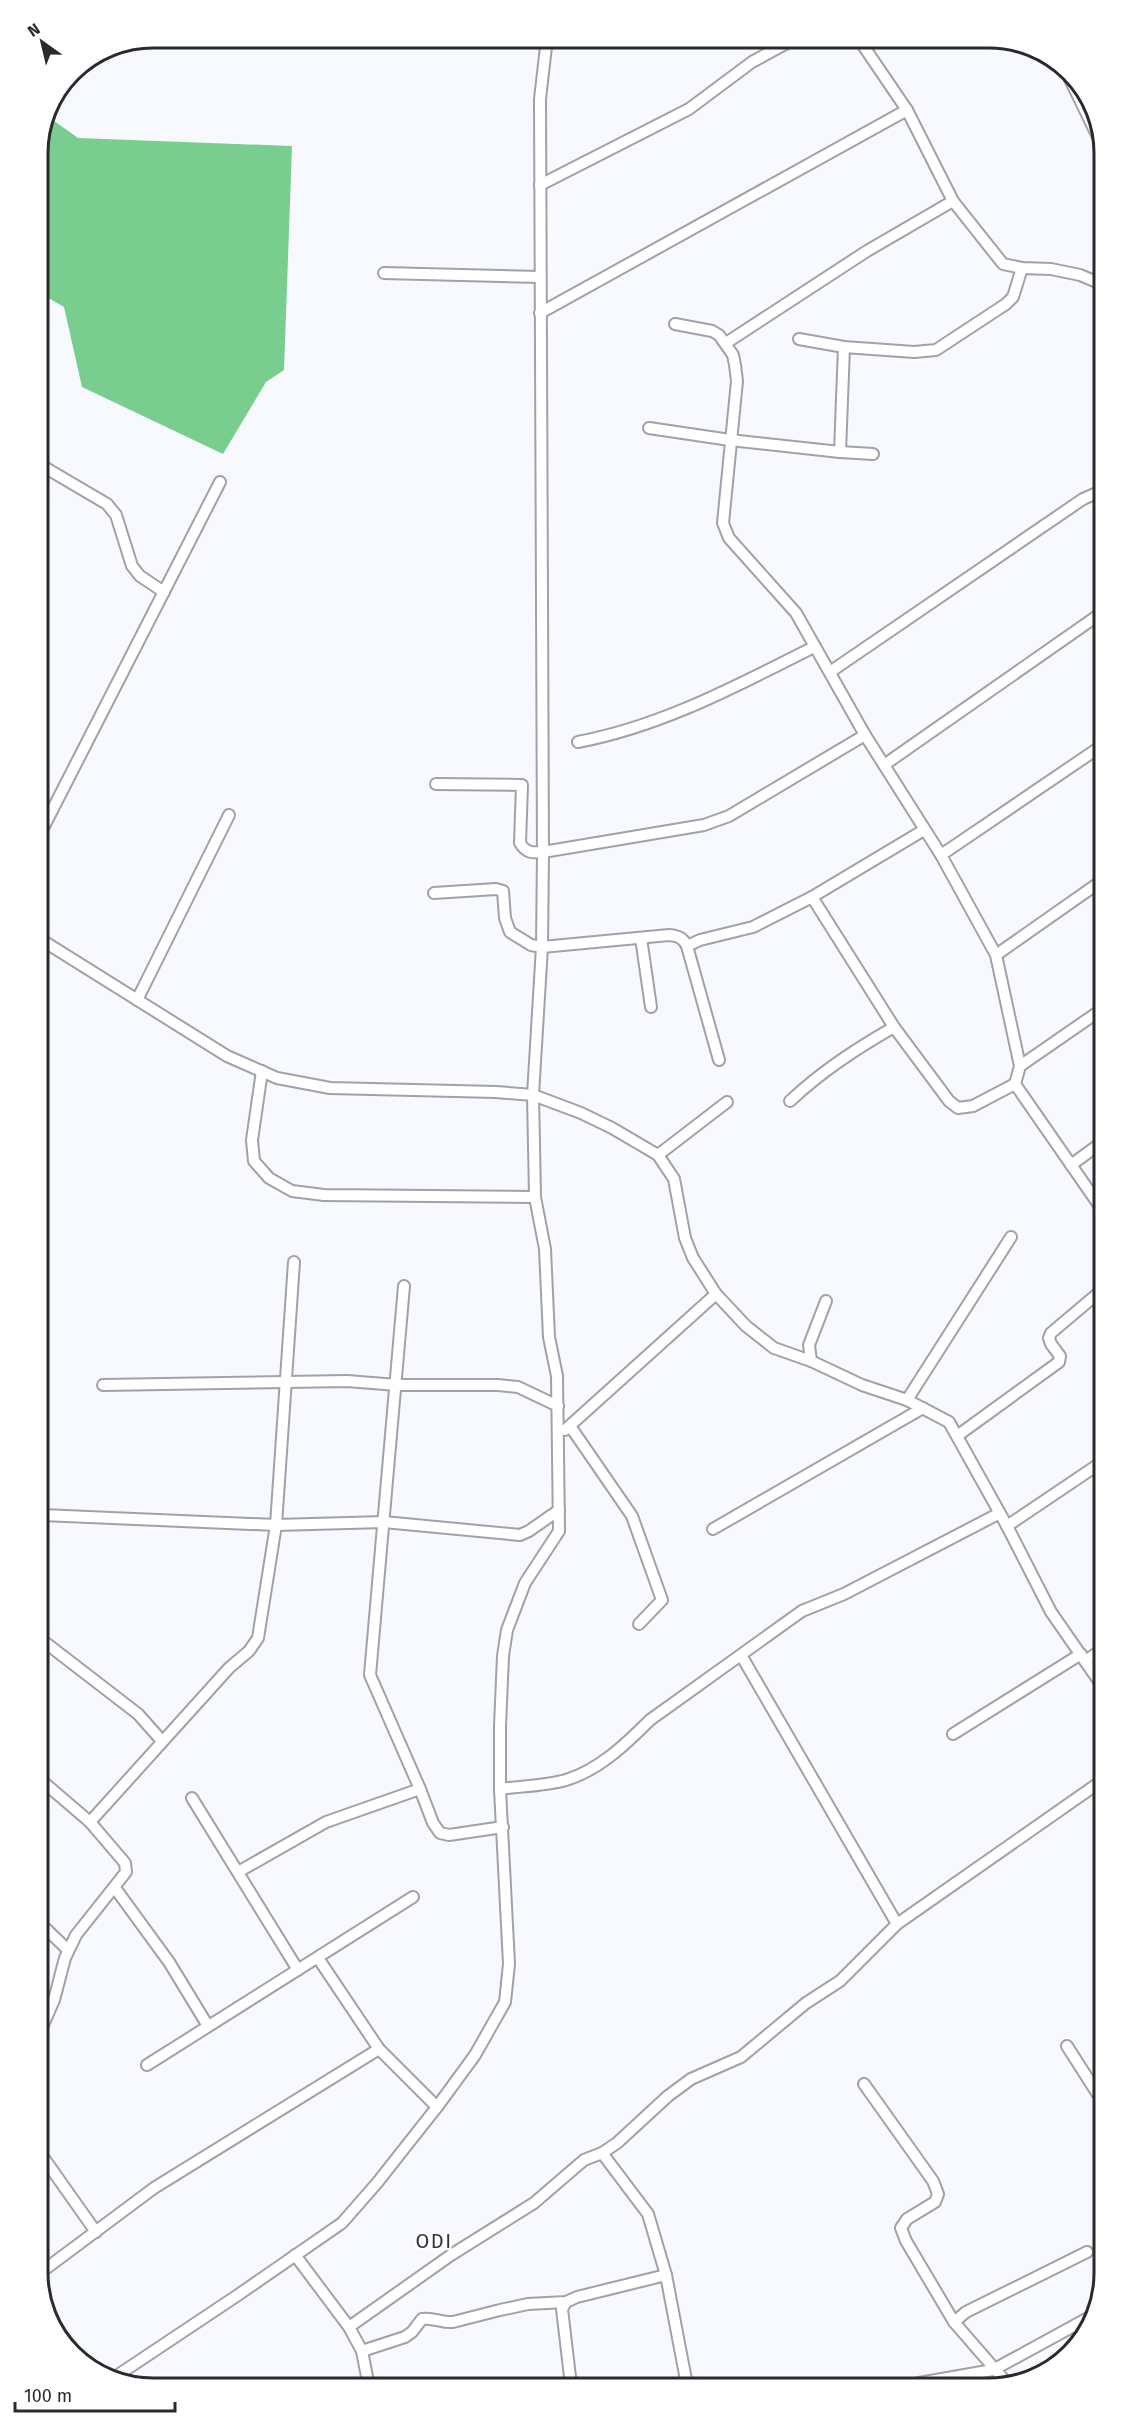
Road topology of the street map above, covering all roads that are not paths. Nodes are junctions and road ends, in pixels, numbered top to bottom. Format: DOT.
graph roads {
  1 [pos="546,48"];
  2 [pos="778,48"];
  3 [pos="865,48"];
  4 [pos="907,110"];
  5 [pos="540,185"];
  6 [pos="953,201"];
  7 [pos="1022,268"];
  8 [pos="384,273"];
  9 [pos="540,277"];
  10 [pos="1094,281"];
  11 [pos="540,313"];
  12 [pos="675,324"];
  13 [pos="799,339"];
  14 [pos="726,344"];
  15 [pos="844,347"];
  16 [pos="649,428"];
  17 [pos="730,440"];
  18 [pos="840,452"];
  19 [pos="873,454"];
  20 [pos="48,469"];
  21 [pos="220,482"];
  22 [pos="1094,494"];
  23 [pos="164,592"];
  24 [pos="1094,618"];
  25 [pos="814,647"];
  26 [pos="830,672"];
  27 [pos="865,735"];
  28 [pos="578,742"];
  29 [pos="1094,751"];
  30 [pos="884,765"];
  31 [pos="436,783"];
  32 [pos="229,815"];
  33 [pos="48,818"];
  34 [pos="924,830"];
  35 [pos="543,852"];
  36 [pos="941,855"];
  37 [pos="1094,887"];
  38 [pos="434,893"];
  39 [pos="812,897"];
  40 [pos="641,938"];
  41 [pos="48,944"];
  42 [pos="687,946"];
  43 [pos="542,948"];
  44 [pos="996,955"];
  45 [pos="137,1000"];
  46 [pos="651,1007"];
  47 [pos="1094,1015"];
  48 [pos="894,1027"];
  49 [pos="718,1060"];
  50 [pos="1020,1066"];
  51 [pos="262,1071"];
  52 [pos="1015,1084"];
  53 [pos="533,1095"];
  54 [pos="790,1101"];
  55 [pos="727,1102"];
  56 [pos="1094,1148"];
  57 [pos="658,1155"];
  58 [pos="1071,1165"];
  59 [pos="535,1197"];
  60 [pos="1094,1198"];
  61 [pos="1011,1237"];
  62 [pos="294,1262"];
  63 [pos="404,1286"];
  64 [pos="716,1294"];
  65 [pos="1094,1297"];
  66 [pos="826,1301"];
  67 [pos="811,1361"];
  68 [pos="286,1381"];
  69 [pos="102,1385"];
  70 [pos="396,1385"];
  71 [pos="907,1400"];
  72 [pos="558,1406"];
  73 [pos="923,1408"];
  74 [pos="570,1426"];
  75 [pos="558,1436"];
  76 [pos="957,1436"];
  77 [pos="1094,1467"];
  78 [pos="559,1510"];
  79 [pos="998,1514"];
  80 [pos="48,1515"];
  81 [pos="384,1522"];
  82 [pos="276,1525"];
  83 [pos="1007,1526"];
  84 [pos="713,1529"];
  85 [pos="639,1623"];
  86 [pos="48,1645"];
  87 [pos="1094,1653"];
  88 [pos="741,1655"];
  89 [pos="1083,1658"];
  90 [pos="1094,1674"];
  91 [pos="953,1734"];
  92 [pos="162,1741"];
  93 [pos="48,1786"];
  94 [pos="1094,1786"];
  95 [pos="420,1789"];
  96 [pos="500,1789"];
  97 [pos="192,1798"];
  98 [pos="90,1822"];
  99 [pos="503,1827"];
  100 [pos="238,1872"];
  101 [pos="115,1888"];
  102 [pos="413,1897"];
  103 [pos="897,1924"];
  104 [pos="48,1931"];
  105 [pos="68,1950"];
  106 [pos="318,1958"];
  107 [pos="298,1970"];
  108 [pos="48,2014"];
  109 [pos="208,2026"];
  110 [pos="1067,2046"];
  111 [pos="379,2049"];
  112 [pos="147,2065"];
  113 [pos="864,2084"];
  114 [pos="1094,2088"];
  115 [pos="437,2107"];
  116 [pos="602,2153"];
  117 [pos="48,2164"];
  118 [pos="96,2232"];
  119 [pos="1087,2252"];
  120 [pos="295,2255"];
  121 [pos="48,2267"];
  122 [pos="666,2275"];
  123 [pos="566,2302"];
  124 [pos="1082,2321"];
  125 [pos="954,2322"];
  126 [pos="348,2327"];
  127 [pos="362,2351"];
  128 [pos="993,2370"];
  129 [pos="121,2373"];
  130 [pos="1001,2377"];
  131 [pos="367,2378"];
  132 [pos="571,2378"];
  133 [pos="686,2378"];
  134 [pos="947,2378"];
  1 -- 5 [label="street"];
  2 -- 5 [label="street"];
  3 -- 4 [label="street"];
  4 -- 6 [label="street"];
  4 -- 11 [label="street"];
  5 -- 9 [label="street"];
  6 -- 7 [label="street"];
  6 -- 14 [label="street"];
  7 -- 10 [label="street"];
  7 -- 15 [label="street"];
  8 -- 9 [label="street"];
  9 -- 11 [label="street"];
  11 -- 35 [label="street"];
  12 -- 14 [label="street"];
  13 -- 15 [label="street"];
  14 -- 17 [label="street"];
  15 -- 18 [label="street"];
  16 -- 17 [label="street"];
  17 -- 18 [label="street"];
  17 -- 25 [label="street"];
  18 -- 19 [label="street"];
  20 -- 23 [label="street"];
  21 -- 23 [label="street"];
  22 -- 26 [label="street"];
  23 -- 33 [label="street"];
  24 -- 30 [label="street"];
  25 -- 26 [label="street"];
  25 -- 28 [label="street"];
  26 -- 27 [label="street"];
  27 -- 30 [label="street"];
  27 -- 35 [label="street"];
  29 -- 36 [label="street"];
  30 -- 34 [label="street"];
  31 -- 35 [label="street"];
  32 -- 45 [label="street"];
  34 -- 36 [label="street"];
  34 -- 39 [label="street"];
  35 -- 43 [label="street"];
  36 -- 44 [label="street"];
  37 -- 44 [label="street"];
  38 -- 43 [label="street"];
  39 -- 42 [label="street"];
  39 -- 48 [label="street"];
  40 -- 42 [label="street"];
  40 -- 43 [label="street"];
  40 -- 46 [label="street"];
  41 -- 45 [label="street"];
  42 -- 49 [label="street"];
  43 -- 53 [label="street"];
  44 -- 50 [label="street"];
  45 -- 51 [label="street"];
  47 -- 50 [label="street"];
  48 -- 52 [label="street"];
  48 -- 54 [label="street"];
  50 -- 52 [label="street"];
  51 -- 53 [label="street"];
  51 -- 59 [label="street"];
  52 -- 58 [label="street"];
  53 -- 57 [label="street"];
  53 -- 59 [label="street"];
  55 -- 57 [label="street"];
  56 -- 58 [label="street"];
  57 -- 64 [label="street"];
  58 -- 60 [label="street"];
  59 -- 72 [label="street"];
  61 -- 71 [label="street"];
  62 -- 68 [label="street"];
  63 -- 70 [label="street"];
  64 -- 67 [label="street"];
  64 -- 74 [label="street"];
  65 -- 76 [label="street"];
  66 -- 67 [label="street"];
  67 -- 71 [label="street"];
  68 -- 69 [label="street"];
  68 -- 70 [label="street"];
  68 -- 82 [label="street"];
  70 -- 72 [label="street"];
  70 -- 81 [label="street"];
  71 -- 73 [label="street"];
  72 -- 75 [label="street"];
  73 -- 76 [label="street"];
  73 -- 84 [label="street"];
  74 -- 75 [label="street"];
  74 -- 85 [label="street"];
  75 -- 78 [label="street"];
  76 -- 79 [label="street"];
  77 -- 83 [label="street"];
  78 -- 81 [label="street"];
  78 -- 96 [label="street"];
  79 -- 83 [label="street"];
  79 -- 88 [label="street"];
  80 -- 82 [label="street"];
  81 -- 82 [label="street"];
  81 -- 95 [label="street"];
  82 -- 92 [label="street"];
  83 -- 89 [label="street"];
  86 -- 92 [label="street"];
  87 -- 89 [label="street"];
  88 -- 96 [label="street"];
  88 -- 103 [label="street"];
  89 -- 90 [label="street"];
  89 -- 91 [label="street"];
  92 -- 98 [label="street"];
  93 -- 98 [label="street"];
  94 -- 103 [label="street"];
  95 -- 99 [label="street"];
  95 -- 100 [label="street"];
  96 -- 99 [label="street"];
  97 -- 100 [label="street"];
  98 -- 101 [label="street"];
  99 -- 115 [label="street"];
  100 -- 107 [label="street"];
  101 -- 105 [label="street"];
  101 -- 109 [label="street"];
  102 -- 106 [label="street"];
  103 -- 116 [label="street"];
  104 -- 105 [label="street"];
  105 -- 108 [label="street"];
  106 -- 107 [label="street"];
  106 -- 111 [label="street"];
  107 -- 109 [label="street"];
  109 -- 112 [label="street"];
  110 -- 114 [label="street"];
  111 -- 115 [label="street"];
  111 -- 118 [label="street"];
  113 -- 125 [label="street"];
  115 -- 120 [label="street"];
  116 -- 122 [label="street"];
  116 -- 126 [label="street"];
  117 -- 118 [label="street"];
  118 -- 121 [label="street"];
  119 -- 125 [label="street"];
  120 -- 126 [label="street"];
  120 -- 129 [label="street"];
  122 -- 123 [label="street"];
  122 -- 133 [label="street"];
  123 -- 127 [label="street"];
  123 -- 132 [label="street"];
  124 -- 128 [label="street"];
  125 -- 128 [label="street"];
  126 -- 127 [label="street"];
  127 -- 131 [label="street"];
  128 -- 130 [label="street"];
  128 -- 134 [label="street"];
}
